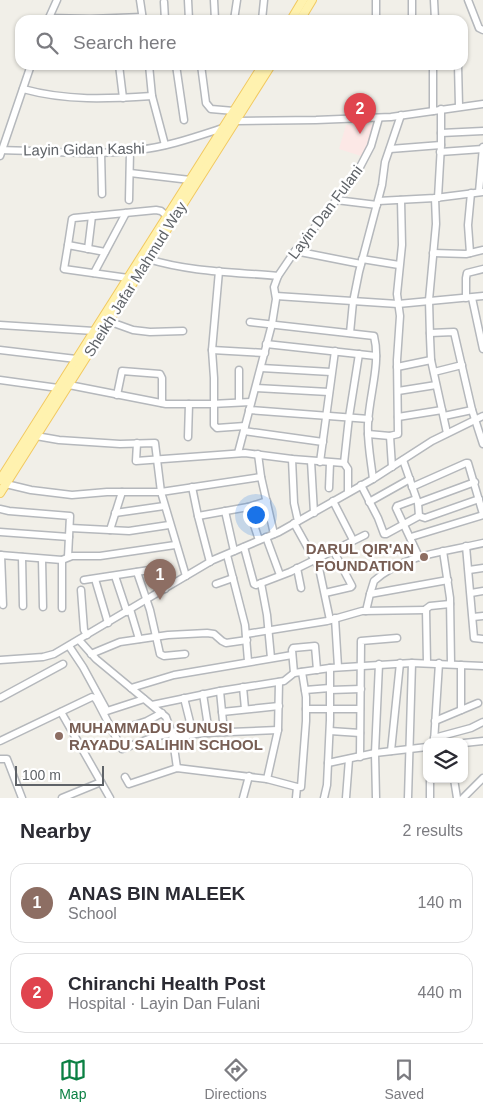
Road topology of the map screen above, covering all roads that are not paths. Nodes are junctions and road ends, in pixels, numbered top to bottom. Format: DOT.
graph roads {
  1 [pos="57,0"];
  2 [pos="140,0"];
  3 [pos="188,0"];
  4 [pos="214,0"];
  5 [pos="237,0"];
  6 [pos="264,0"];
  7 [pos="304,0"];
  8 [pos="312,0"];
  9 [pos="376,0"];
  10 [pos="412,0"];
  11 [pos="434,0"];
  12 [pos="468,0"];
  13 [pos="164,2"];
  14 [pos="51,15"];
  15 [pos="142,15"];
  16 [pos="165,15"];
  17 [pos="189,15"];
  18 [pos="215,15"];
  19 [pos="235,15"];
  20 [pos="262,15"];
  21 [pos="294,15"];
  22 [pos="303,15"];
  23 [pos="376,15"];
  24 [pos="412,15"];
  25 [pos="435,15"];
  26 [pos="483,30"];
  27 [pos="29,70"];
  28 [pos="120,70"];
  29 [pos="149,70"];
  30 [pos="177,70"];
  31 [pos="202,70"];
  32 [pos="260,70"];
  33 [pos="268,70"];
  34 [pos="433,70"];
  35 [pos="458,70"];
  36 [pos="23,89"];
  37 [pos="152,96"];
  38 [pos="123,98"];
  39 [pos="483,104"];
  40 [pos="459,106"];
  41 [pos="440,109"];
  42 [pos="234,111"];
  43 [pos="432,111"];
  44 [pos="402,115"];
  45 [pos="379,118"];
  46 [pos="184,120"];
  47 [pos="236,121"];
  48 [pos="224,128"];
  49 [pos="483,131"];
  50 [pos="441,133"];
  51 [pos="166,145"];
  52 [pos="483,148"];
  53 [pos="390,149"];
  54 [pos="440,149"];
  55 [pos="130,151"];
  56 [pos="1,152"];
  57 [pos="101,152"];
  58 [pos="130,173"];
  59 [pos="190,180"];
  60 [pos="481,192"];
  61 [pos="471,193"];
  62 [pos="102,194"];
  63 [pos="437,198"];
  64 [pos="130,200"];
  65 [pos="336,200"];
  66 [pos="401,200"];
  67 [pos="377,203"];
  68 [pos="126,212"];
  69 [pos="92,216"];
  70 [pos="167,216"];
  71 [pos="68,245"];
  72 [pos="88,249"];
  73 [pos="483,250"];
  74 [pos="295,251"];
  75 [pos="105,252"];
  76 [pos="433,253"];
  77 [pos="470,253"];
  78 [pos="148,259"];
  79 [pos="362,261"];
  80 [pos="399,265"];
  81 [pos="483,269"];
  82 [pos="219,271"];
  83 [pos="94,273"];
  84 [pos="278,276"];
  85 [pos="128,278"];
  86 [pos="276,296"];
  87 [pos="483,296"];
  88 [pos="469,298"];
  89 [pos="429,300"];
  90 [pos="353,302"];
  91 [pos="398,304"];
  92 [pos="108,321"];
  93 [pos="250,322"];
  94 [pos="480,322"];
  95 [pos="272,324"];
  96 [pos="0,325"];
  97 [pos="94,331"];
  98 [pos="183,331"];
  99 [pos="430,332"];
  100 [pos="350,333"];
  101 [pos="266,344"];
  102 [pos="483,346"];
  103 [pos="0,350"];
  104 [pos="212,350"];
  105 [pos="335,351"];
  106 [pos="265,353"];
  107 [pos="359,354"];
  108 [pos="376,356"];
  109 [pos="76,359"];
  110 [pos="432,360"];
  111 [pos="462,365"];
  112 [pos="397,367"];
  113 [pos="261,368"];
  114 [pos="239,370"];
  115 [pos="331,372"];
  116 [pos="434,372"];
  117 [pos="0,380"];
  118 [pos="68,385"];
  119 [pos="436,385"];
  120 [pos="58,388"];
  121 [pos="256,388"];
  122 [pos="398,391"];
  123 [pos="329,392"];
  124 [pos="117,396"];
  125 [pos="240,402"];
  126 [pos="251,402"];
  127 [pos="162,403"];
  128 [pos="189,404"];
  129 [pos="215,404"];
  130 [pos="249,410"];
  131 [pos="472,410"];
  132 [pos="443,413"];
  133 [pos="327,416"];
  134 [pos="483,416"];
  135 [pos="349,417"];
  136 [pos="398,417"];
  137 [pos="368,419"];
  138 [pos="476,419"];
  139 [pos="244,429"];
  140 [pos="447,433"];
  141 [pos="368,434"];
  142 [pos="36,436"];
  143 [pos="390,436"];
  144 [pos="188,438"];
  145 [pos="323,442"];
  146 [pos="137,443"];
  147 [pos="483,444"];
  148 [pos="238,453"];
  149 [pos="258,454"];
  150 [pos="292,459"];
  151 [pos="403,460"];
  152 [pos="158,461"];
  153 [pos="311,461"];
  154 [pos="320,462"];
  155 [pos="330,463"];
  156 [pos="344,464"];
  157 [pos="392,466"];
  158 [pos="261,477"];
  159 [pos="2,479"];
  160 [pos="373,479"];
  161 [pos="410,479"];
  162 [pos="475,482"];
  163 [pos="361,485"];
  164 [pos="192,487"];
  165 [pos="412,487"];
  166 [pos="329,488"];
  167 [pos="122,492"];
  168 [pos="161,492"];
  169 [pos="348,492"];
  170 [pos="0,493"];
  171 [pos="479,499"];
  172 [pos="267,501"];
  173 [pos="333,501"];
  174 [pos="417,501"];
  175 [pos="369,502"];
  176 [pos="164,506"];
  177 [pos="248,507"];
  178 [pos="0,509"];
  179 [pos="224,511"];
  180 [pos="115,513"];
  181 [pos="314,513"];
  182 [pos="483,515"];
  183 [pos="198,516"];
  184 [pos="419,516"];
  185 [pos="296,522"];
  186 [pos="170,525"];
  187 [pos="404,525"];
  188 [pos="70,528"];
  189 [pos="110,530"];
  190 [pos="0,532"];
  191 [pos="274,534"];
  192 [pos="364,535"];
  193 [pos="69,537"];
  194 [pos="411,538"];
  195 [pos="262,539"];
  196 [pos="353,540"];
  197 [pos="483,543"];
  198 [pos="176,545"];
  199 [pos="466,546"];
  200 [pos="244,547"];
  201 [pos="334,550"];
  202 [pos="234,551"];
  203 [pos="443,551"];
  204 [pos="227,554"];
  205 [pos="1,555"];
  206 [pos="22,557"];
  207 [pos="42,558"];
  208 [pos="420,558"];
  209 [pos="65,559"];
  210 [pos="313,560"];
  211 [pos="210,562"];
  212 [pos="296,568"];
  213 [pos="483,568"];
  214 [pos="469,570"];
  215 [pos="137,572"];
  216 [pos="280,575"];
  217 [pos="115,576"];
  218 [pos="186,576"];
  219 [pos="233,578"];
  220 [pos="95,579"];
  221 [pos="84,580"];
  222 [pos="448,580"];
  223 [pos="261,583"];
  224 [pos="216,584"];
  225 [pos="301,588"];
  226 [pos="165,589"];
  227 [pos="82,590"];
  228 [pos="483,591"];
  229 [pos="325,593"];
  230 [pos="471,593"];
  231 [pos="370,594"];
  232 [pos="146,600"];
  233 [pos="450,604"];
  234 [pos="3,606"];
  235 [pos="23,606"];
  236 [pos="43,607"];
  237 [pos="62,608"];
  238 [pos="426,610"];
  239 [pos="128,611"];
  240 [pos="366,611"];
  241 [pos="483,616"];
  242 [pos="473,617"];
  243 [pos="333,619"];
  244 [pos="108,623"];
  245 [pos="268,631"];
  246 [pos="87,635"];
  247 [pos="156,636"];
  248 [pos="246,637"];
  249 [pos="397,638"];
  250 [pos="139,639"];
  251 [pos="483,639"];
  252 [pos="79,640"];
  253 [pos="69,646"];
  254 [pos="91,654"];
  255 [pos="185,654"];
  256 [pos="292,655"];
  257 [pos="271,658"];
  258 [pos="0,660"];
  259 [pos="248,661"];
  260 [pos="412,662"];
  261 [pos="427,662"];
  262 [pos="400,663"];
  263 [pos="439,663"];
  264 [pos="63,664"];
  265 [pos="379,664"];
  266 [pos="451,664"];
  267 [pos="362,665"];
  268 [pos="461,665"];
  269 [pos="483,666"];
  270 [pos="338,667"];
  271 [pos="330,668"];
  272 [pos="317,670"];
  273 [pos="302,672"];
  274 [pos="294,673"];
  275 [pos="279,682"];
  276 [pos="243,687"];
  277 [pos="131,688"];
  278 [pos="330,689"];
  279 [pos="360,689"];
  280 [pos="305,690"];
  281 [pos="220,691"];
  282 [pos="203,694"];
  283 [pos="0,698"];
  284 [pos="184,698"];
  285 [pos="144,699"];
  286 [pos="396,702"];
  287 [pos="410,703"];
  288 [pos="478,703"];
  289 [pos="152,706"];
  290 [pos="279,706"];
  291 [pos="306,708"];
  292 [pos="330,708"];
  293 [pos="245,709"];
  294 [pos="360,709"];
  295 [pos="461,710"];
  296 [pos="60,712"];
  297 [pos="222,712"];
  298 [pos="162,713"];
  299 [pos="436,721"];
  300 [pos="483,722"];
  301 [pos="278,730"];
  302 [pos="330,731"];
  303 [pos="113,732"];
  304 [pos="224,732"];
  305 [pos="208,733"];
  306 [pos="360,733"];
  307 [pos="192,734"];
  308 [pos="173,735"];
  309 [pos="434,738"];
  310 [pos="440,738"];
  311 [pos="0,741"];
  312 [pos="483,741"];
  313 [pos="468,743"];
  314 [pos="423,747"];
  315 [pos="408,749"];
  316 [pos="391,751"];
  317 [pos="375,753"];
  318 [pos="360,757"];
  319 [pos="0,759"];
  320 [pos="349,759"];
  321 [pos="328,763"];
  322 [pos="177,768"];
  323 [pos="249,776"];
  324 [pos="125,777"];
  325 [pos="483,778"];
  326 [pos="267,779"];
  327 [pos="101,782"];
  328 [pos="430,783"];
  329 [pos="455,783"];
  330 [pos="297,787"];
  331 [pos="22,798"];
  332 [pos="62,798"];
  333 [pos="110,798"];
  334 [pos="243,798"];
  335 [pos="296,798"];
  336 [pos="324,798"];
  337 [pos="346,798"];
  338 [pos="376,798"];
  339 [pos="408,798"];
  340 [pos="430,798"];
  341 [pos="457,798"];
  342 [pos="463,798"];
  1 -- 14 [label="street"];
  2 -- 15 [label="street"];
  3 -- 17 [label="street"];
  4 -- 18 [label="street"];
  5 -- 19 [label="street"];
  6 -- 20 [label="street"];
  7 -- 21 [label="main road"];
  8 -- 22 [label="main road"];
  9 -- 23 [label="street"];
  10 -- 24 [label="street"];
  11 -- 25 [label="street"];
  12 -- 26 [label="street"];
  13 -- 16 [label="street"];
  27 -- 36 [label="street"];
  28 -- 38 [label="street"];
  29 -- 37 [label="street"];
  30 -- 46 [label="street"];
  31 -- 42 [label="street"];
  32 -- 42 [label="main road, Sheikh Jafar Mahmud Way"];
  33 -- 47 [label="main road, Sheikh Jafar Mahmud Way"];
  34 -- 43 [label="street"];
  35 -- 40 [label="street"];
  36 -- 38 [label="street"];
  36 -- 56 [label="street"];
  37 -- 38 [label="street"];
  37 -- 51 [label="street"];
  39 -- 40 [label="street"];
  40 -- 41 [label="street"];
  41 -- 43 [label="street"];
  41 -- 50 [label="street"];
  42 -- 48 [label="main road, Sheikh Jafar Mahmud Way"];
  43 -- 44 [label="street"];
  44 -- 45 [label="street"];
  44 -- 53 [label="street"];
  45 -- 47 [label="street"];
  45 -- 65 [label="street, Layin Dan Fulani"];
  47 -- 78 [label="main road, Sheikh Jafar Mahmud Way"];
  48 -- 51 [label="street, Layin Gidan Kashi"];
  48 -- 59 [label="main road, Sheikh Jafar Mahmud Way"];
  49 -- 50 [label="street"];
  50 -- 54 [label="street"];
  51 -- 55 [label="street, Layin Gidan Kashi"];
  52 -- 54 [label="street"];
  52 -- 60 [label="street"];
  53 -- 54 [label="street"];
  53 -- 67 [label="street"];
  54 -- 63 [label="street"];
  55 -- 57 [label="street, Layin Gidan Kashi"];
  55 -- 58 [label="street"];
  56 -- 57 [label="street, Layin Gidan Kashi"];
  57 -- 62 [label="street"];
  58 -- 59 [label="street"];
  58 -- 64 [label="street"];
  59 -- 70 [label="main road, Sheikh Jafar Mahmud Way"];
  60 -- 61 [label="street"];
  61 -- 63 [label="street"];
  61 -- 77 [label="street"];
  63 -- 66 [label="street"];
  63 -- 76 [label="street"];
  65 -- 67 [label="street"];
  65 -- 74 [label="street, Layin Dan Fulani"];
  66 -- 67 [label="street"];
  66 -- 80 [label="street"];
  67 -- 79 [label="street"];
  68 -- 69 [label="street"];
  68 -- 70 [label="street"];
  68 -- 75 [label="street"];
  69 -- 71 [label="street"];
  69 -- 72 [label="street"];
  70 -- 85 [label="main road, Sheikh Jafar Mahmud Way"];
  71 -- 72 [label="street"];
  71 -- 83 [label="street"];
  72 -- 75 [label="street"];
  73 -- 77 [label="street"];
  74 -- 79 [label="street"];
  74 -- 84 [label="street, Layin Dan Fulani"];
  75 -- 83 [label="street"];
  76 -- 77 [label="street"];
  76 -- 89 [label="street"];
  78 -- 82 [label="street"];
  78 -- 92 [label="main road, Sheikh Jafar Mahmud Way"];
  79 -- 80 [label="street"];
  79 -- 90 [label="street"];
  80 -- 91 [label="street"];
  81 -- 88 [label="street"];
  82 -- 84 [label="street"];
  82 -- 104 [label="street"];
  83 -- 85 [label="street"];
  84 -- 86 [label="street, Layin Dan Fulani"];
  85 -- 97 [label="main road, Sheikh Jafar Mahmud Way"];
  86 -- 90 [label="street"];
  86 -- 95 [label="street, Layin Dan Fulani"];
  87 -- 88 [label="street"];
  88 -- 89 [label="street"];
  88 -- 94 [label="street"];
  89 -- 91 [label="street"];
  89 -- 99 [label="street"];
  90 -- 91 [label="street"];
  90 -- 100 [label="street"];
  91 -- 112 [label="street"];
  92 -- 98 [label="street"];
  92 -- 118 [label="main road, Sheikh Jafar Mahmud Way"];
  93 -- 95 [label="street"];
  94 -- 102 [label="street"];
  95 -- 100 [label="street"];
  95 -- 101 [label="street, Layin Dan Fulani"];
  96 -- 97 [label="street"];
  97 -- 109 [label="main road, Sheikh Jafar Mahmud Way"];
  99 -- 110 [label="street"];
  99 -- 111 [label="street"];
  100 -- 108 [label="street"];
  101 -- 105 [label="street"];
  101 -- 106 [label="street, Layin Dan Fulani"];
  103 -- 109 [label="street"];
  104 -- 106 [label="street"];
  104 -- 129 [label="street"];
  105 -- 107 [label="street"];
  105 -- 115 [label="street"];
  106 -- 113 [label="street, Layin Dan Fulani"];
  107 -- 108 [label="street"];
  107 -- 135 [label="street"];
  108 -- 137 [label="street"];
  109 -- 120 [label="main road, Sheikh Jafar Mahmud Way"];
  110 -- 112 [label="street"];
  110 -- 116 [label="street"];
  111 -- 116 [label="street"];
  111 -- 131 [label="street"];
  112 -- 122 [label="street"];
  113 -- 115 [label="street"];
  113 -- 121 [label="street, Layin Dan Fulani"];
  114 -- 125 [label="street"];
  115 -- 123 [label="street"];
  116 -- 119 [label="street"];
  117 -- 120 [label="street"];
  118 -- 124 [label="street"];
  118 -- 142 [label="main road, Sheikh Jafar Mahmud Way"];
  119 -- 122 [label="street"];
  119 -- 132 [label="street"];
  120 -- 159 [label="main road, Sheikh Jafar Mahmud Way"];
  121 -- 123 [label="street"];
  121 -- 126 [label="street, Layin Dan Fulani"];
  122 -- 136 [label="street"];
  123 -- 133 [label="street"];
  124 -- 127 [label="street"];
  124 -- 127 [label="street"];
  125 -- 126 [label="street"];
  125 -- 129 [label="street"];
  126 -- 130 [label="street, Layin Dan Fulani"];
  127 -- 128 [label="street"];
  128 -- 129 [label="street"];
  128 -- 144 [label="street"];
  129 -- 139 [label="street"];
  130 -- 133 [label="street"];
  130 -- 139 [label="street, Layin Dan Fulani"];
  131 -- 132 [label="street"];
  131 -- 138 [label="street"];
  132 -- 136 [label="street"];
  132 -- 140 [label="street"];
  133 -- 135 [label="street"];
  133 -- 145 [label="street"];
  134 -- 138 [label="street"];
  135 -- 137 [label="street"];
  135 -- 156 [label="street"];
  136 -- 143 [label="street"];
  137 -- 141 [label="street"];
  138 -- 140 [label="street"];
  138 -- 147 [label="street"];
  139 -- 145 [label="street"];
  139 -- 148 [label="street, Layin Dan Fulani"];
  140 -- 151 [label="street"];
  141 -- 143 [label="street"];
  141 -- 160 [label="street"];
  142 -- 146 [label="street"];
  142 -- 159 [label="main road, Sheikh Jafar Mahmud Way"];
  143 -- 157 [label="street"];
  145 -- 154 [label="street"];
  146 -- 152 [label="street"];
  146 -- 152 [label="street"];
  148 -- 149 [label="street"];
  148 -- 152 [label="street"];
  149 -- 150 [label="street"];
  149 -- 158 [label="street"];
  150 -- 153 [label="street"];
  150 -- 185 [label="street"];
  151 -- 157 [label="street"];
  151 -- 161 [label="street"];
  152 -- 168 [label="street"];
  153 -- 154 [label="street"];
  153 -- 181 [label="street"];
  154 -- 155 [label="street"];
  155 -- 156 [label="street"];
  155 -- 166 [label="street"];
  156 -- 169 [label="street"];
  157 -- 160 [label="street"];
  158 -- 164 [label="street"];
  158 -- 172 [label="street"];
  159 -- 167 [label="street"];
  159 -- 170 [label="main road, Sheikh Jafar Mahmud Way"];
  160 -- 163 [label="street"];
  161 -- 165 [label="street"];
  161 -- 175 [label="street"];
  162 -- 165 [label="street"];
  162 -- 171 [label="street"];
  162 -- 174 [label="street"];
  163 -- 169 [label="street"];
  163 -- 175 [label="street"];
  164 -- 168 [label="street"];
  164 -- 183 [label="street"];
  165 -- 174 [label="street"];
  167 -- 168 [label="street"];
  167 -- 180 [label="street"];
  168 -- 176 [label="street"];
  169 -- 173 [label="street"];
  171 -- 182 [label="street"];
  171 -- 184 [label="street"];
  172 -- 177 [label="street"];
  172 -- 191 [label="street"];
  173 -- 181 [label="street"];
  173 -- 196 [label="street"];
  174 -- 184 [label="street"];
  174 -- 187 [label="street"];
  175 -- 187 [label="street"];
  176 -- 180 [label="street"];
  176 -- 186 [label="street"];
  177 -- 179 [label="street"];
  177 -- 195 [label="street"];
  178 -- 188 [label="street"];
  179 -- 183 [label="street"];
  179 -- 202 [label="street"];
  180 -- 189 [label="street"];
  181 -- 185 [label="street"];
  182 -- 194 [label="street"];
  183 -- 211 [label="street"];
  184 -- 187 [label="street"];
  185 -- 191 [label="street"];
  185 -- 210 [label="street"];
  186 -- 189 [label="street"];
  186 -- 198 [label="street"];
  187 -- 194 [label="street"];
  188 -- 189 [label="street"];
  188 -- 193 [label="street"];
  190 -- 193 [label="street"];
  191 -- 195 [label="street"];
  192 -- 196 [label="street"];
  193 -- 209 [label="street"];
  194 -- 208 [label="street"];
  195 -- 200 [label="street"];
  195 -- 216 [label="street"];
  196 -- 201 [label="street"];
  197 -- 199 [label="street"];
  198 -- 209 [label="street"];
  198 -- 218 [label="street"];
  199 -- 203 [label="street"];
  199 -- 214 [label="street"];
  200 -- 202 [label="street"];
  200 -- 223 [label="street"];
  201 -- 210 [label="street"];
  201 -- 229 [label="street"];
  202 -- 204 [label="street"];
  203 -- 208 [label="street"];
  203 -- 222 [label="street"];
  204 -- 211 [label="street"];
  204 -- 219 [label="street"];
  205 -- 206 [label="street"];
  205 -- 234 [label="street"];
  206 -- 207 [label="street"];
  206 -- 235 [label="street"];
  207 -- 209 [label="street"];
  207 -- 236 [label="street"];
  208 -- 231 [label="street"];
  209 -- 237 [label="street"];
  210 -- 212 [label="street"];
  210 -- 229 [label="street"];
  211 -- 218 [label="street"];
  212 -- 216 [label="street"];
  212 -- 225 [label="street"];
  213 -- 214 [label="street"];
  214 -- 230 [label="street"];
  215 -- 217 [label="street"];
  215 -- 226 [label="street"];
  215 -- 232 [label="street"];
  216 -- 223 [label="street"];
  217 -- 220 [label="street"];
  217 -- 239 [label="street"];
  218 -- 226 [label="street"];
  219 -- 224 [label="street"];
  219 -- 248 [label="street"];
  220 -- 221 [label="street"];
  220 -- 244 [label="street"];
  222 -- 231 [label="street"];
  222 -- 233 [label="street"];
  223 -- 245 [label="street"];
  226 -- 232 [label="street"];
  227 -- 246 [label="street"];
  228 -- 230 [label="street"];
  229 -- 243 [label="street"];
  230 -- 242 [label="street"];
  231 -- 240 [label="street"];
  232 -- 239 [label="street"];
  232 -- 247 [label="street"];
  233 -- 238 [label="street"];
  233 -- 266 [label="street"];
  238 -- 240 [label="street"];
  238 -- 261 [label="street"];
  239 -- 244 [label="street"];
  239 -- 250 [label="street"];
  240 -- 243 [label="street"];
  241 -- 242 [label="street"];
  242 -- 251 [label="street"];
  243 -- 245 [label="street"];
  243 -- 270 [label="street"];
  244 -- 246 [label="street"];
  245 -- 248 [label="street"];
  245 -- 257 [label="street"];
  246 -- 252 [label="street"];
  247 -- 248 [label="street"];
  247 -- 250 [label="street"];
  247 -- 255 [label="street"];
  248 -- 259 [label="street"];
  249 -- 267 [label="street"];
  250 -- 254 [label="street"];
  252 -- 253 [label="street"];
  252 -- 254 [label="street"];
  253 -- 258 [label="street"];
  253 -- 285 [label="street"];
  254 -- 277 [label="street"];
  256 -- 257 [label="street"];
  256 -- 272 [label="street"];
  256 -- 274 [label="street"];
  257 -- 259 [label="street"];
  259 -- 277 [label="street"];
  260 -- 261 [label="street"];
  260 -- 262 [label="street"];
  260 -- 287 [label="street"];
  261 -- 263 [label="street"];
  262 -- 265 [label="street"];
  262 -- 286 [label="street"];
  263 -- 266 [label="street"];
  263 -- 299 [label="street"];
  264 -- 283 [label="street"];
  265 -- 267 [label="street"];
  265 -- 317 [label="street"];
  266 -- 268 [label="street"];
  267 -- 270 [label="street"];
  267 -- 279 [label="street"];
  268 -- 269 [label="street"];
  268 -- 295 [label="street"];
  270 -- 271 [label="street"];
  271 -- 272 [label="street"];
  271 -- 278 [label="street"];
  272 -- 273 [label="street"];
  273 -- 274 [label="street"];
  273 -- 280 [label="street"];
  274 -- 275 [label="street"];
  275 -- 276 [label="street"];
  275 -- 290 [label="street"];
  276 -- 281 [label="street"];
  276 -- 293 [label="street"];
  277 -- 285 [label="street"];
  278 -- 279 [label="street"];
  278 -- 280 [label="street"];
  278 -- 292 [label="street"];
  279 -- 294 [label="street"];
  280 -- 291 [label="street"];
  281 -- 282 [label="street"];
  281 -- 297 [label="street"];
  282 -- 284 [label="street"];
  282 -- 305 [label="street"];
  284 -- 289 [label="street"];
  284 -- 307 [label="street"];
  285 -- 289 [label="street"];
  286 -- 287 [label="street"];
  286 -- 316 [label="street"];
  287 -- 315 [label="street"];
  288 -- 295 [label="street"];
  289 -- 298 [label="street"];
  290 -- 293 [label="street"];
  290 -- 301 [label="street"];
  291 -- 292 [label="street"];
  291 -- 330 [label="street"];
  292 -- 294 [label="street"];
  292 -- 302 [label="street"];
  293 -- 297 [label="street"];
  294 -- 306 [label="street"];
  295 -- 299 [label="street"];
  296 -- 303 [label="street"];
  296 -- 311 [label="street"];
  296 -- 327 [label="street"];
  297 -- 304 [label="street"];
  298 -- 303 [label="street"];
  298 -- 308 [label="street"];
  299 -- 309 [label="street"];
  300 -- 310 [label="street"];
  301 -- 304 [label="street"];
  301 -- 326 [label="street"];
  302 -- 306 [label="street"];
  302 -- 321 [label="street"];
  303 -- 308 [label="street"];
  304 -- 305 [label="street"];
  305 -- 307 [label="street"];
  306 -- 318 [label="street"];
  307 -- 308 [label="street"];
  308 -- 322 [label="street"];
  312 -- 313 [label="street"];
  314 -- 315 [label="street"];
  315 -- 316 [label="street"];
  315 -- 339 [label="street"];
  316 -- 317 [label="street"];
  317 -- 318 [label="street"];
  317 -- 338 [label="street"];
  318 -- 320 [label="street"];
  319 -- 331 [label="street"];
  320 -- 321 [label="street"];
  320 -- 337 [label="street"];
  321 -- 336 [label="street"];
  322 -- 323 [label="street"];
  322 -- 324 [label="street"];
  323 -- 326 [label="street"];
  323 -- 334 [label="street"];
  325 -- 342 [label="street"];
  326 -- 330 [label="street"];
  327 -- 332 [label="street"];
  327 -- 333 [label="street"];
  328 -- 340 [label="street"];
  329 -- 341 [label="street"];
  330 -- 335 [label="street"];
}
